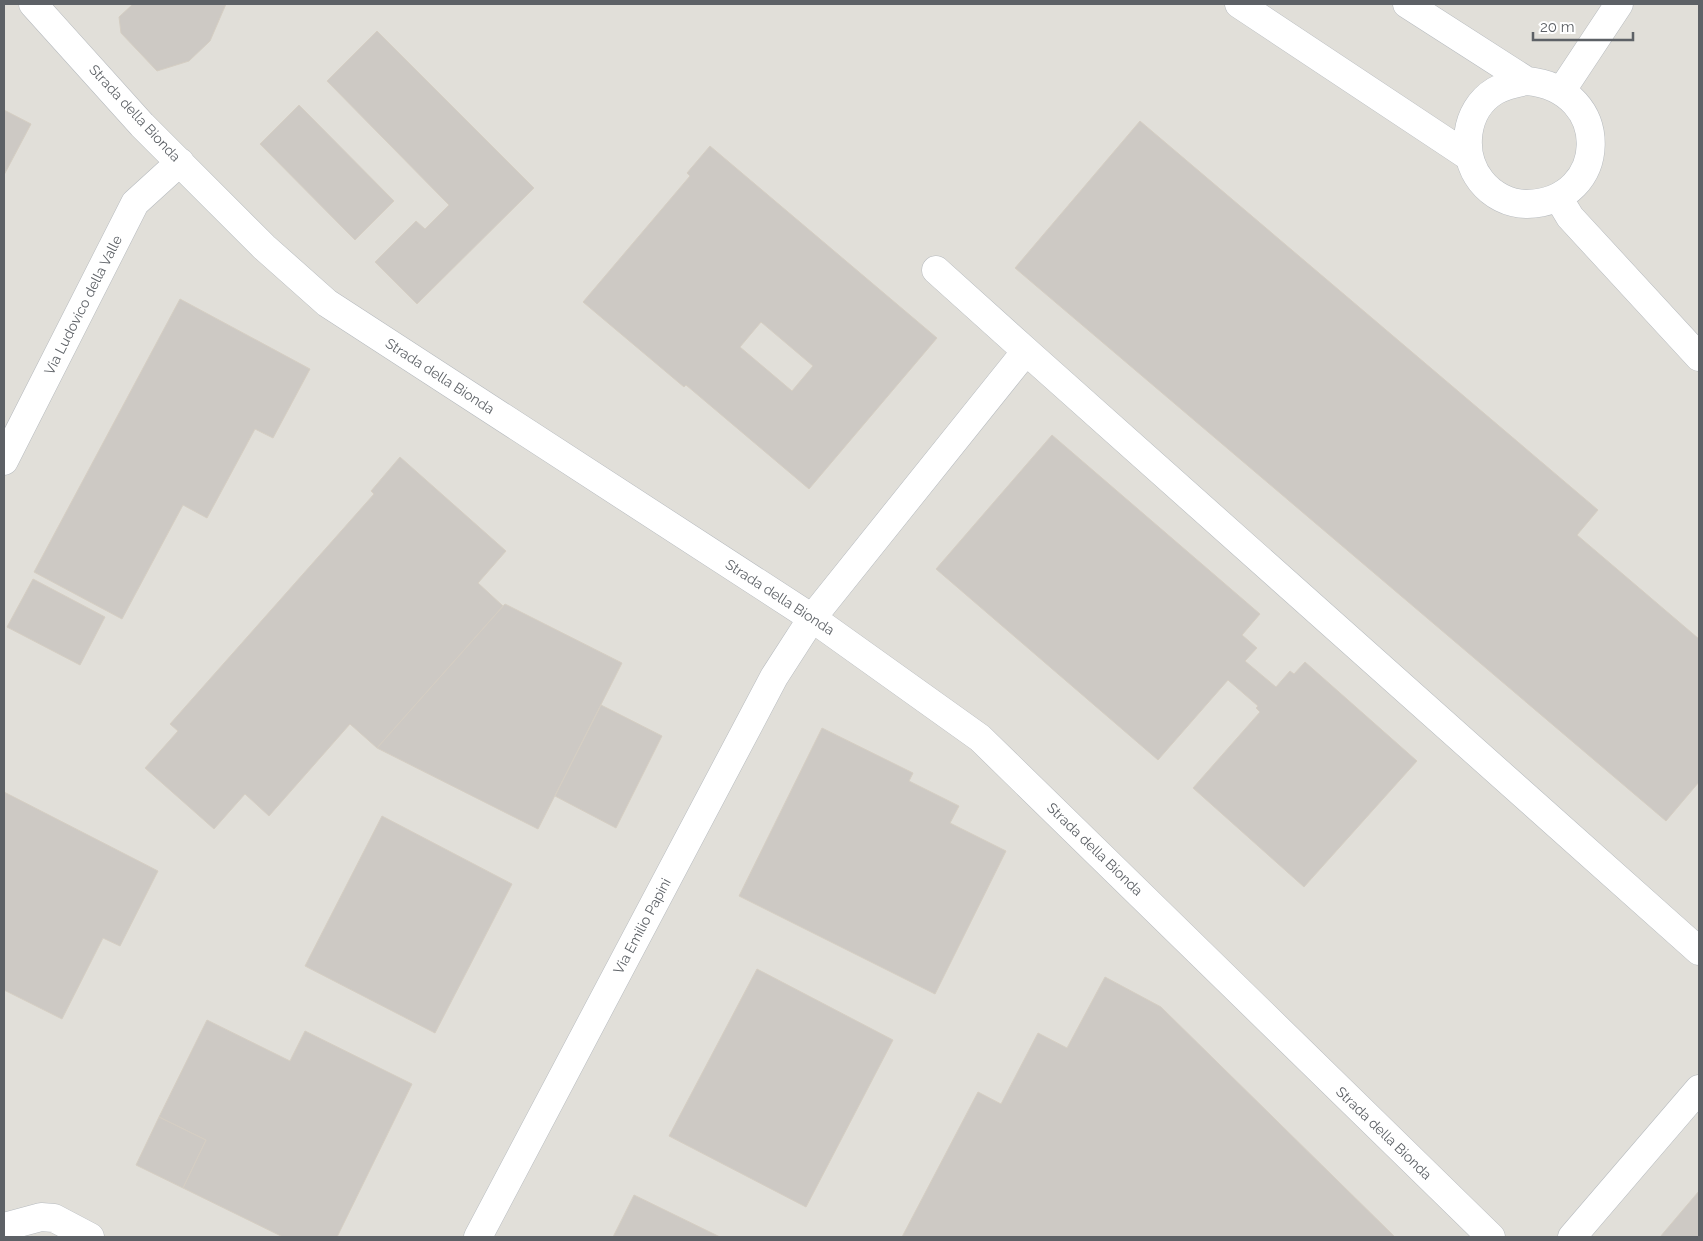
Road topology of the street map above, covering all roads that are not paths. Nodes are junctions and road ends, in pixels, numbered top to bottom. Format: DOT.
graph roads {
  1 [pos="33,4"];
  2 [pos="1239,4"];
  3 [pos="1407,4"];
  4 [pos="1619,4"];
  5 [pos="1527,81"];
  6 [pos="1562,90"];
  7 [pos="1468,156"];
  8 [pos="180,162"];
  9 [pos="1558,197"];
  10 [pos="936,270"];
  11 [pos="1026,351"];
  12 [pos="1699,357"];
  13 [pos="4,461"];
  14 [pos="812,618"];
  15 [pos="1699,951"];
  16 [pos="1699,1089"];
  17 [pos="4,1227"];
  18 [pos="90,1237"];
  19 [pos="478,1237"];
  20 [pos="1491,1237"];
  21 [pos="1572,1237"];
  1 -- 8 [label="street, Strada della Bionda"];
  2 -- 7 [label="street"];
  3 -- 5 [label="street"];
  4 -- 6 [label="street"];
  5 -- 6 [label="street"];
  5 -- 7 [label="street"];
  6 -- 9 [label="street"];
  7 -- 9 [label="street"];
  8 -- 13 [label="street, Via Ludovico della Valle"];
  8 -- 14 [label="street, Strada della Bionda"];
  9 -- 12 [label="street"];
  10 -- 11 [label="street"];
  11 -- 14 [label="street, Via Emilio Papini"];
  11 -- 15 [label="street"];
  14 -- 19 [label="street, Via Emilio Papini"];
  14 -- 20 [label="street, Strada della Bionda"];
  16 -- 21 [label="street"];
  17 -- 18 [label="street"];
}
